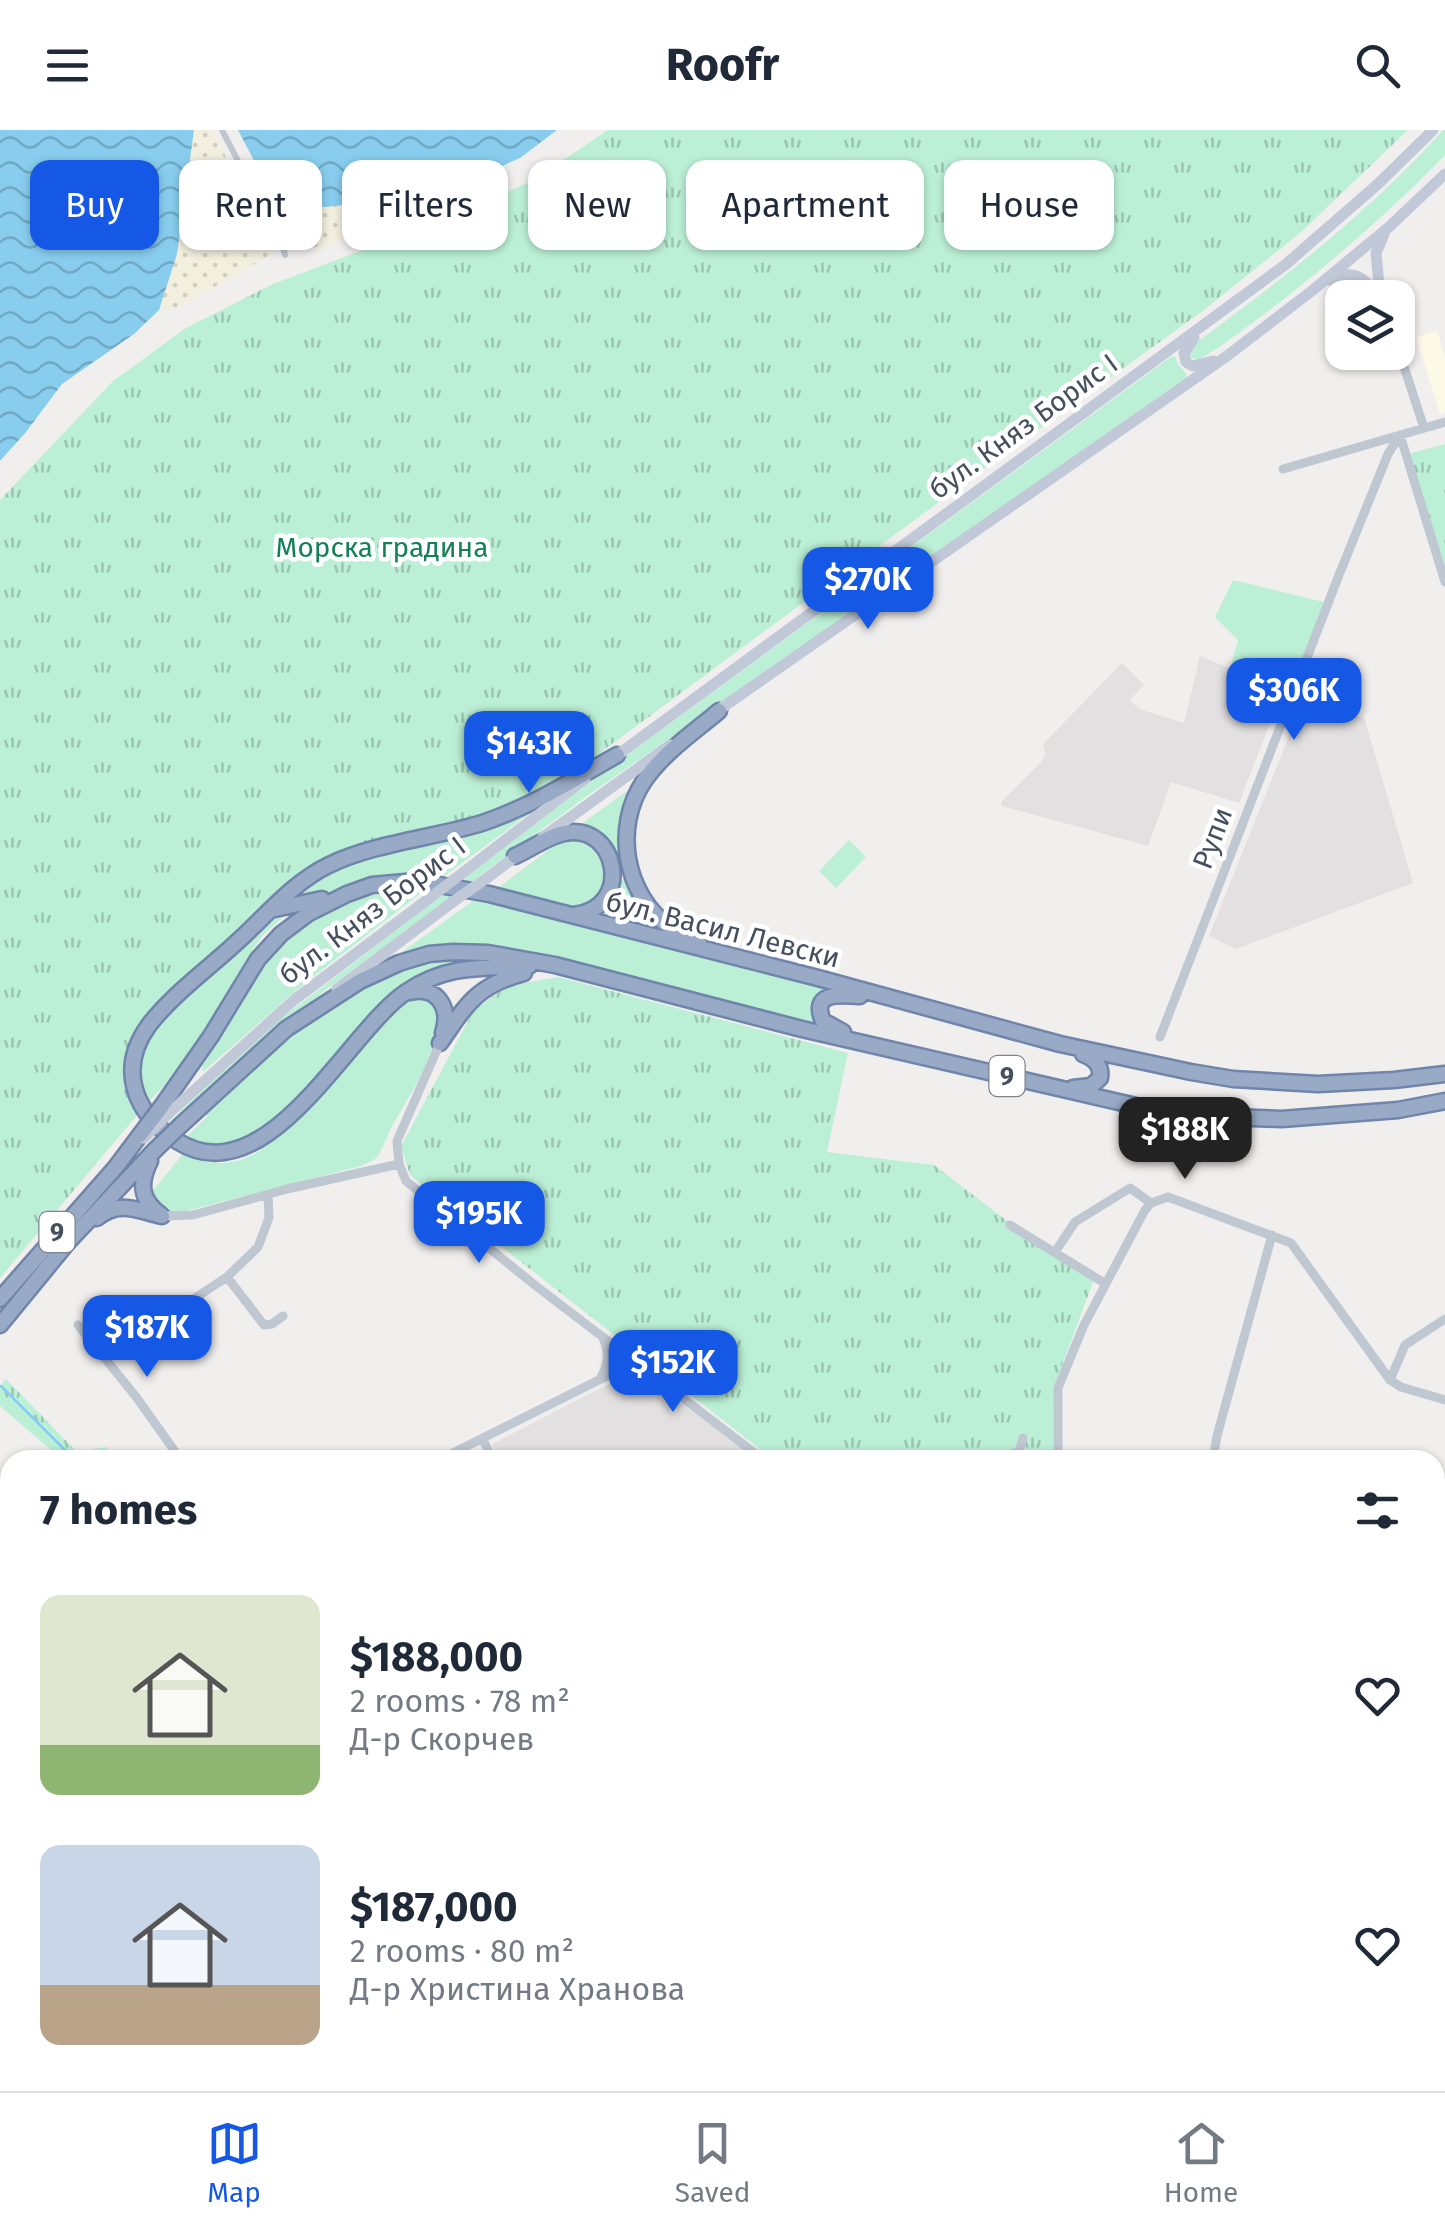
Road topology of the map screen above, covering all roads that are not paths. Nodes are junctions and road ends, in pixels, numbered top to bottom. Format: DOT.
graph roads {
  1 [pos="222,130"];
  2 [pos="1433,130"];
  3 [pos="1445,174"];
  4 [pos="1389,227"];
  5 [pos="285,256"];
  6 [pos="1313,290"];
  7 [pos="1206,324"];
  8 [pos="1227,356"];
  9 [pos="1405,370"];
  10 [pos="1445,422"];
  11 [pos="1424,428"];
  12 [pos="1400,435"];
  13 [pos="1283,469"];
  14 [pos="1445,582"];
  15 [pos="719,710"];
  16 [pos="617,755"];
  17 [pos="516,856"];
  18 [pos="347,894"];
  19 [pos="270,910"];
  20 [pos="569,915"];
  21 [pos="732,956"];
  22 [pos="555,966"];
  23 [pos="576,971"];
  24 [pos="404,993"];
  25 [pos="886,997"];
  26 [pos="286,1029"];
  27 [pos="1160,1037"];
  28 [pos="440,1043"];
  29 [pos="873,1044"];
  30 [pos="1060,1044"];
  31 [pos="1445,1074"];
  32 [pos="1058,1088"];
  33 [pos="1445,1101"];
  34 [pos="165,1110"];
  35 [pos="155,1150"];
  36 [pos="400,1164"];
  37 [pos="268,1194"];
  38 [pos="1151,1203"];
  39 [pos="162,1216"];
  40 [pos="1010,1225"];
  41 [pos="1272,1236"];
  42 [pos="68,1242"];
  43 [pos="1055,1252"];
  44 [pos="227,1277"];
  45 [pos="1106,1284"];
  46 [pos="0,1299"];
  47 [pos="283,1316"];
  48 [pos="1445,1319"];
  49 [pos="0,1325"];
  50 [pos="78,1325"];
  51 [pos="602,1336"];
  52 [pos="104,1358"];
  53 [pos="635,1362"];
  54 [pos="1390,1380"];
  55 [pos="599,1381"];
  56 [pos="1445,1400"];
  57 [pos="1023,1438"];
  58 [pos="483,1440"];
  59 [pos="174,1450"];
  60 [pos="461,1450"];
  61 [pos="488,1450"];
  62 [pos="751,1450"];
  63 [pos="1020,1450"];
  64 [pos="1058,1450"];
  65 [pos="1215,1450"];
  1 -- 5 [label="street"];
  2 -- 7 [label="main road, бул. Княз Борис I"];
  3 -- 4 [label="main road, бул. Княз Борис I"];
  4 -- 6 [label="main road, бул. Княз Борис I"];
  4 -- 6 [label="main road"];
  6 -- 8 [label="main road, бул. Княз Борис I"];
  7 -- 8 [label="main road"];
  7 -- 16 [label="main road, бул. Княз Борис I"];
  8 -- 15 [label="main road, бул. Княз Борис I"];
  9 -- 11 [label="street"];
  10 -- 11 [label="street"];
  11 -- 12 [label="street"];
  12 -- 13 [label="street"];
  12 -- 14 [label="street"];
  12 -- 27 [label="street, Рупи"];
  15 -- 17 [label="main road, бул. Княз Борис I"];
  15 -- 21 [label="highway"];
  16 -- 19 [label="highway"];
  16 -- 34 [label="main road, бул. Княз Борис I, bridge"];
  17 -- 20 [label="highway"];
  17 -- 26 [label="main road, бул. Княз Борис I, bridge"];
  18 -- 19 [label="highway"];
  18 -- 20 [label="highway, бул. Васил Левски / 9"];
  18 -- 34 [label="highway, бул. Васил Левски / 9"];
  19 -- 24 [label="highway"];
  20 -- 21 [label="highway, бул. Васил Левски / 9"];
  21 -- 25 [label="highway, бул. Васил Левски / 9"];
  22 -- 23 [label="highway, 9"];
  22 -- 24 [label="highway"];
  22 -- 26 [label="highway, 9"];
  23 -- 28 [label="highway"];
  23 -- 29 [label="highway, 9"];
  24 -- 28 [label="highway"];
  25 -- 29 [label="highway"];
  25 -- 30 [label="highway, бул. Васил Левски / 9"];
  26 -- 35 [label="highway, бул. Княз Борис I / 9, bridge"];
  28 -- 36 [label="street"];
  29 -- 32 [label="highway, 9"];
  30 -- 31 [label="highway, бул. Васил Левски / 9"];
  30 -- 32 [label="highway"];
  32 -- 33 [label="highway, 9"];
  34 -- 46 [label="highway, бул. Васил Левски / 9, bridge"];
  35 -- 39 [label="highway"];
  35 -- 42 [label="highway, бул. Княз Борис I / 9"];
  36 -- 37 [label="street"];
  36 -- 51 [label="street"];
  37 -- 39 [label="street"];
  37 -- 44 [label="street"];
  38 -- 41 [label="street"];
  38 -- 43 [label="street"];
  38 -- 45 [label="street"];
  39 -- 42 [label="highway"];
  40 -- 43 [label="street"];
  41 -- 54 [label="street"];
  41 -- 65 [label="street"];
  42 -- 49 [label="highway, бул. Княз Борис I / 9"];
  43 -- 45 [label="street"];
  44 -- 47 [label="street"];
  44 -- 52 [label="street"];
  45 -- 64 [label="street"];
  48 -- 54 [label="street"];
  50 -- 52 [label="street"];
  51 -- 53 [label="street"];
  51 -- 55 [label="street"];
  52 -- 59 [label="street"];
  53 -- 55 [label="street"];
  53 -- 62 [label="street"];
  54 -- 56 [label="street"];
  55 -- 58 [label="street"];
  57 -- 63 [label="street"];
  58 -- 60 [label="street"];
  58 -- 61 [label="street"];
}
